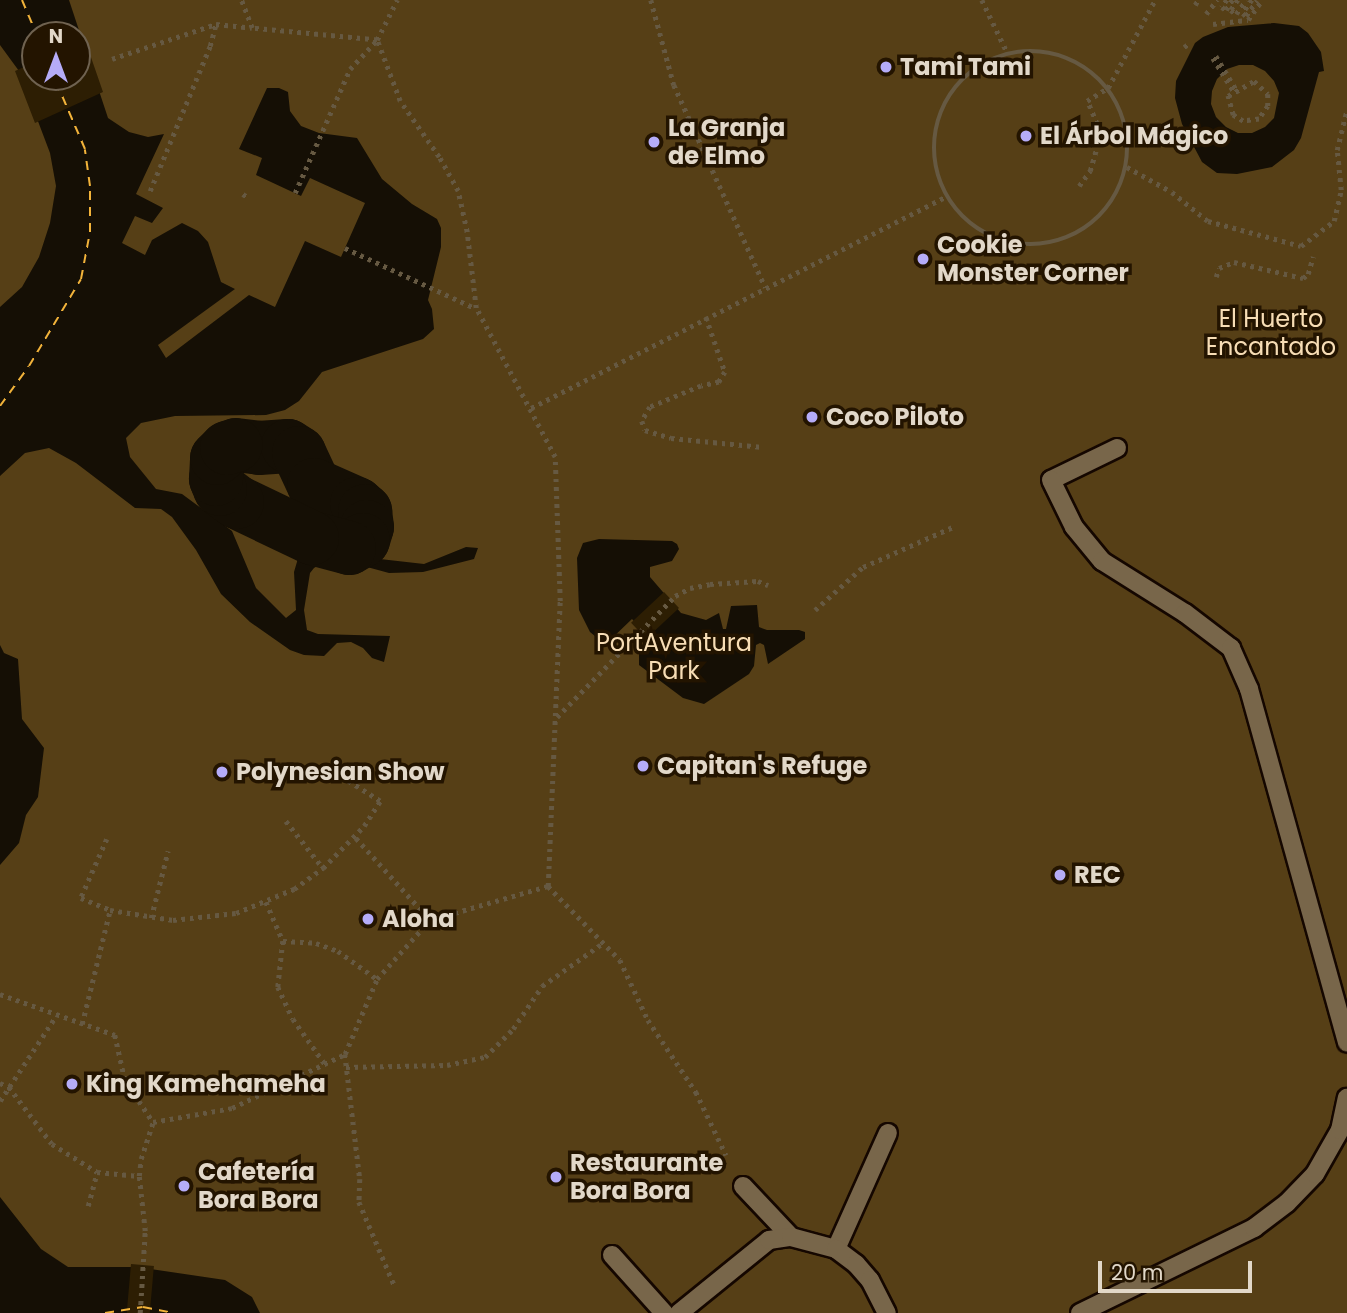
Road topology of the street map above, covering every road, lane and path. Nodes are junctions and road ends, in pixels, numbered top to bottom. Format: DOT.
graph roads {
  1 [pos="241,0"];
  2 [pos="397,0"];
  3 [pos="651,0"];
  4 [pos="982,0"];
  5 [pos="1155,0"];
  6 [pos="1217,0"];
  7 [pos="1227,0"];
  8 [pos="1235,0"];
  9 [pos="1246,0"];
  10 [pos="1252,0"];
  11 [pos="1259,0"];
  12 [pos="1206,14"];
  13 [pos="216,24"];
  14 [pos="1213,24"];
  15 [pos="252,28"];
  16 [pos="377,40"];
  17 [pos="1008,54"];
  18 [pos="1214,57"];
  19 [pos="112,59"];
  20 [pos="1108,88"];
  21 [pos="1235,92"];
  22 [pos="1347,109"];
  23 [pos="1127,167"];
  24 [pos="1079,186"];
  25 [pos="150,191"];
  26 [pos="295,193"];
  27 [pos="947,196"];
  28 [pos="345,248"];
  29 [pos="1313,257"];
  30 [pos="1216,278"];
  31 [pos="765,287"];
  32 [pos="475,308"];
  33 [pos="706,317"];
  34 [pos="531,408"];
  35 [pos="763,447"];
  36 [pos="1117,448"];
  37 [pos="955,526"];
  38 [pos="768,585"];
  39 [pos="815,610"];
  40 [pos="557,718"];
  41 [pos="334,772"];
  42 [pos="286,821"];
  43 [pos="356,838"];
  44 [pos="107,839"];
  45 [pos="168,851"];
  46 [pos="323,868"];
  47 [pos="548,886"];
  48 [pos="266,902"];
  49 [pos="110,910"];
  50 [pos="151,918"];
  51 [pos="430,920"];
  52 [pos="283,941"];
  53 [pos="603,943"];
  54 [pos="377,979"];
  55 [pos="0,995"];
  56 [pos="55,1016"];
  57 [pos="82,1024"];
  58 [pos="1347,1043"];
  59 [pos="345,1054"];
  60 [pos="325,1064"];
  61 [pos="346,1067"];
  62 [pos="0,1083"];
  63 [pos="9,1087"];
  64 [pos="1347,1098"];
  65 [pos="0,1101"];
  66 [pos="153,1122"];
  67 [pos="888,1133"];
  68 [pos="732,1167"];
  69 [pos="97,1172"];
  70 [pos="139,1176"];
  71 [pos="743,1186"];
  72 [pos="88,1206"];
  73 [pos="791,1237"];
  74 [pos="835,1250"];
  75 [pos="612,1255"];
  76 [pos="395,1287"];
  77 [pos="140,1313"];
  78 [pos="664,1313"];
  79 [pos="679,1313"];
  80 [pos="887,1313"];
  81 [pos="1080,1313"];
  1 -- 15 [label="path"];
  2 -- 16 [label="path"];
  3 -- 31 [label="path"];
  4 -- 17 [label="path"];
  5 -- 20 [label="path"];
  6 -- 12 [label="path"];
  7 -- 8 [label="path"];
  8 -- 9 [label="path"];
  10 -- 11 [label="path"];
  11 -- 14 [label="path"];
  13 -- 15 [label="path"];
  13 -- 19 [label="path"];
  13 -- 25 [label="path"];
  15 -- 16 [label="path"];
  16 -- 26 [label="path"];
  16 -- 32 [label="path"];
  17 -- 20 [label="path"];
  17 -- 27 [label="path"];
  18 -- 21 [label="path"];
  20 -- 23 [label="path"];
  20 -- 24 [label="path"];
  21 -- 21 [label="path"];
  22 -- 23 [label="path"];
  23 -- 27 [label="path"];
  27 -- 31 [label="path"];
  28 -- 32 [label="path"];
  29 -- 30 [label="path"];
  31 -- 33 [label="path"];
  32 -- 34 [label="path"];
  33 -- 34 [label="path"];
  33 -- 35 [label="path"];
  34 -- 40 [label="path"];
  36 -- 58 [label="lane"];
  37 -- 39 [label="path"];
  38 -- 40 [label="path"];
  40 -- 47 [label="path"];
  41 -- 43 [label="path"];
  42 -- 46 [label="path"];
  43 -- 46 [label="path"];
  43 -- 51 [label="path"];
  44 -- 49 [label="path"];
  45 -- 50 [label="path"];
  46 -- 48 [label="path"];
  47 -- 51 [label="path"];
  47 -- 53 [label="path"];
  48 -- 50 [label="path"];
  48 -- 52 [label="path"];
  49 -- 50 [label="path"];
  49 -- 57 [label="path"];
  51 -- 54 [label="path"];
  52 -- 54 [label="path"];
  52 -- 60 [label="path"];
  53 -- 61 [label="path"];
  53 -- 68 [label="path"];
  54 -- 59 [label="path"];
  55 -- 56 [label="path"];
  56 -- 57 [label="path"];
  56 -- 63 [label="path"];
  57 -- 66 [label="path"];
  59 -- 60 [label="path"];
  59 -- 61 [label="path"];
  60 -- 66 [label="path"];
  61 -- 76 [label="path"];
  62 -- 63 [label="path"];
  63 -- 65 [label="path"];
  63 -- 69 [label="path"];
  64 -- 81 [label="lane"];
  66 -- 70 [label="path"];
  67 -- 74 [label="lane"];
  69 -- 70 [label="path"];
  69 -- 72 [label="path"];
  70 -- 77 [label="path"];
  71 -- 73 [label="lane"];
  73 -- 74 [label="lane"];
  73 -- 79 [label="lane"];
  74 -- 80 [label="lane"];
  75 -- 78 [label="lane"];
}
